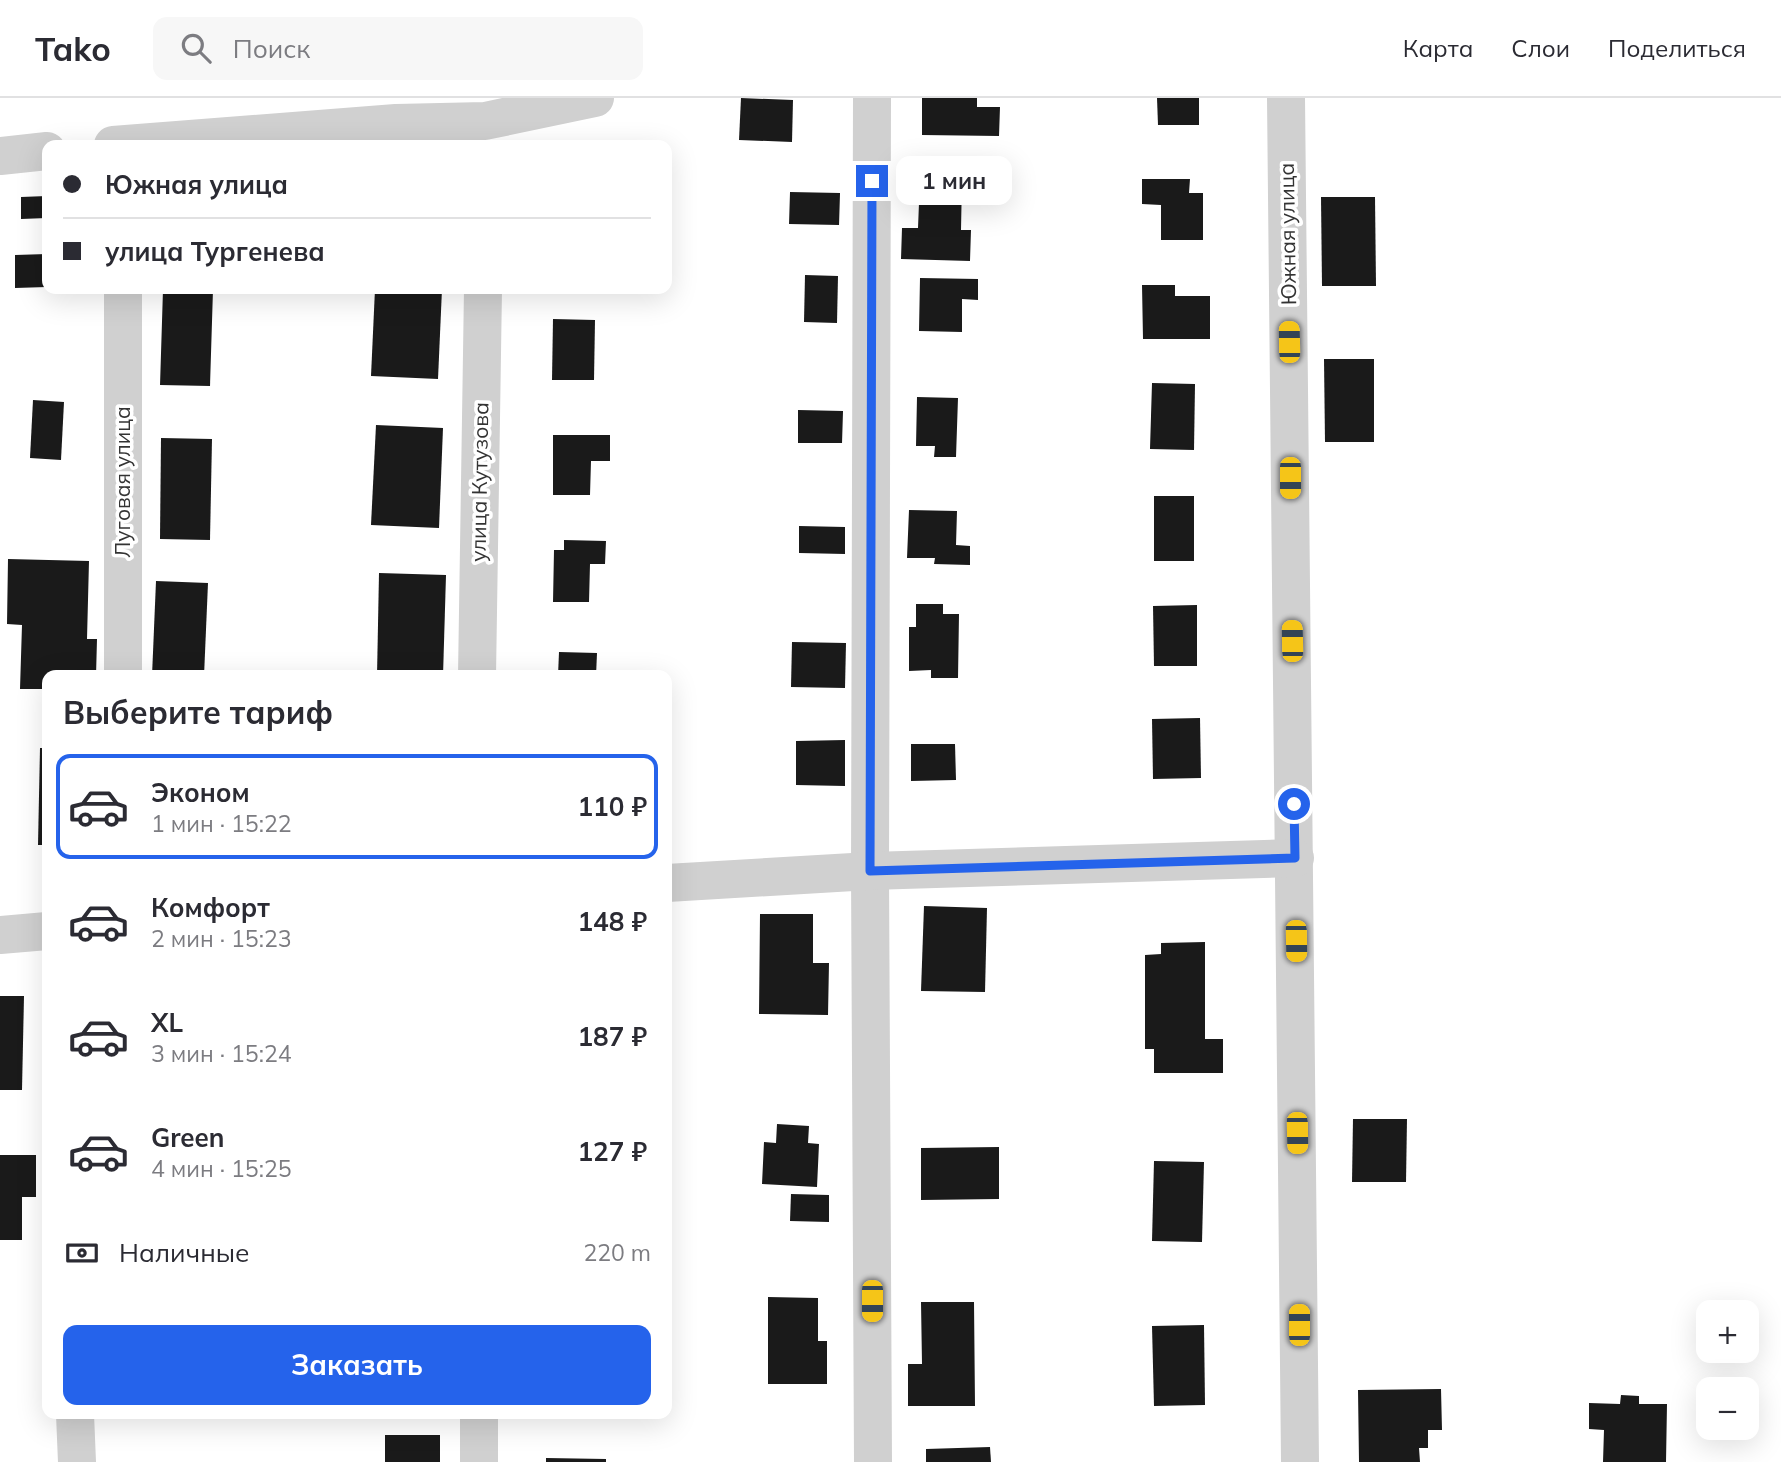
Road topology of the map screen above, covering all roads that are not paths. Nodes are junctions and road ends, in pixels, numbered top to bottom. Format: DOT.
graph roads {
  1 [pos="595,98"];
  2 [pos="872,98"];
  3 [pos="1286,98"];
  4 [pos="485,122"];
  5 [pos="185,140"];
  6 [pos="42,152"];
  7 [pos="0,156"];
  8 [pos="123,294"];
  9 [pos="483,294"];
  10 [pos="123,670"];
  11 [pos="477,670"];
  12 [pos="1295,858"];
  13 [pos="870,871"];
  14 [pos="672,883"];
  15 [pos="42,931"];
  16 [pos="0,935"];
  17 [pos="75,1419"];
  18 [pos="479,1419"];
  19 [pos="77,1462"];
  20 [pos="480,1462"];
  21 [pos="873,1462"];
  22 [pos="1300,1462"];
  1 -- 4 [label="street"];
  2 -- 13 [label="street"];
  3 -- 12 [label="street, Южная улица"];
  4 -- 5 [label="street"];
  6 -- 7 [label="street"];
  8 -- 10 [label="street, Луговая улица"];
  9 -- 11 [label="street, улица Кутузова"];
  12 -- 13 [label="street"];
  12 -- 22 [label="street, Южная улица"];
  13 -- 14 [label="street"];
  13 -- 21 [label="street"];
  15 -- 16 [label="street"];
  17 -- 19 [label="street"];
  18 -- 20 [label="street"];
}
